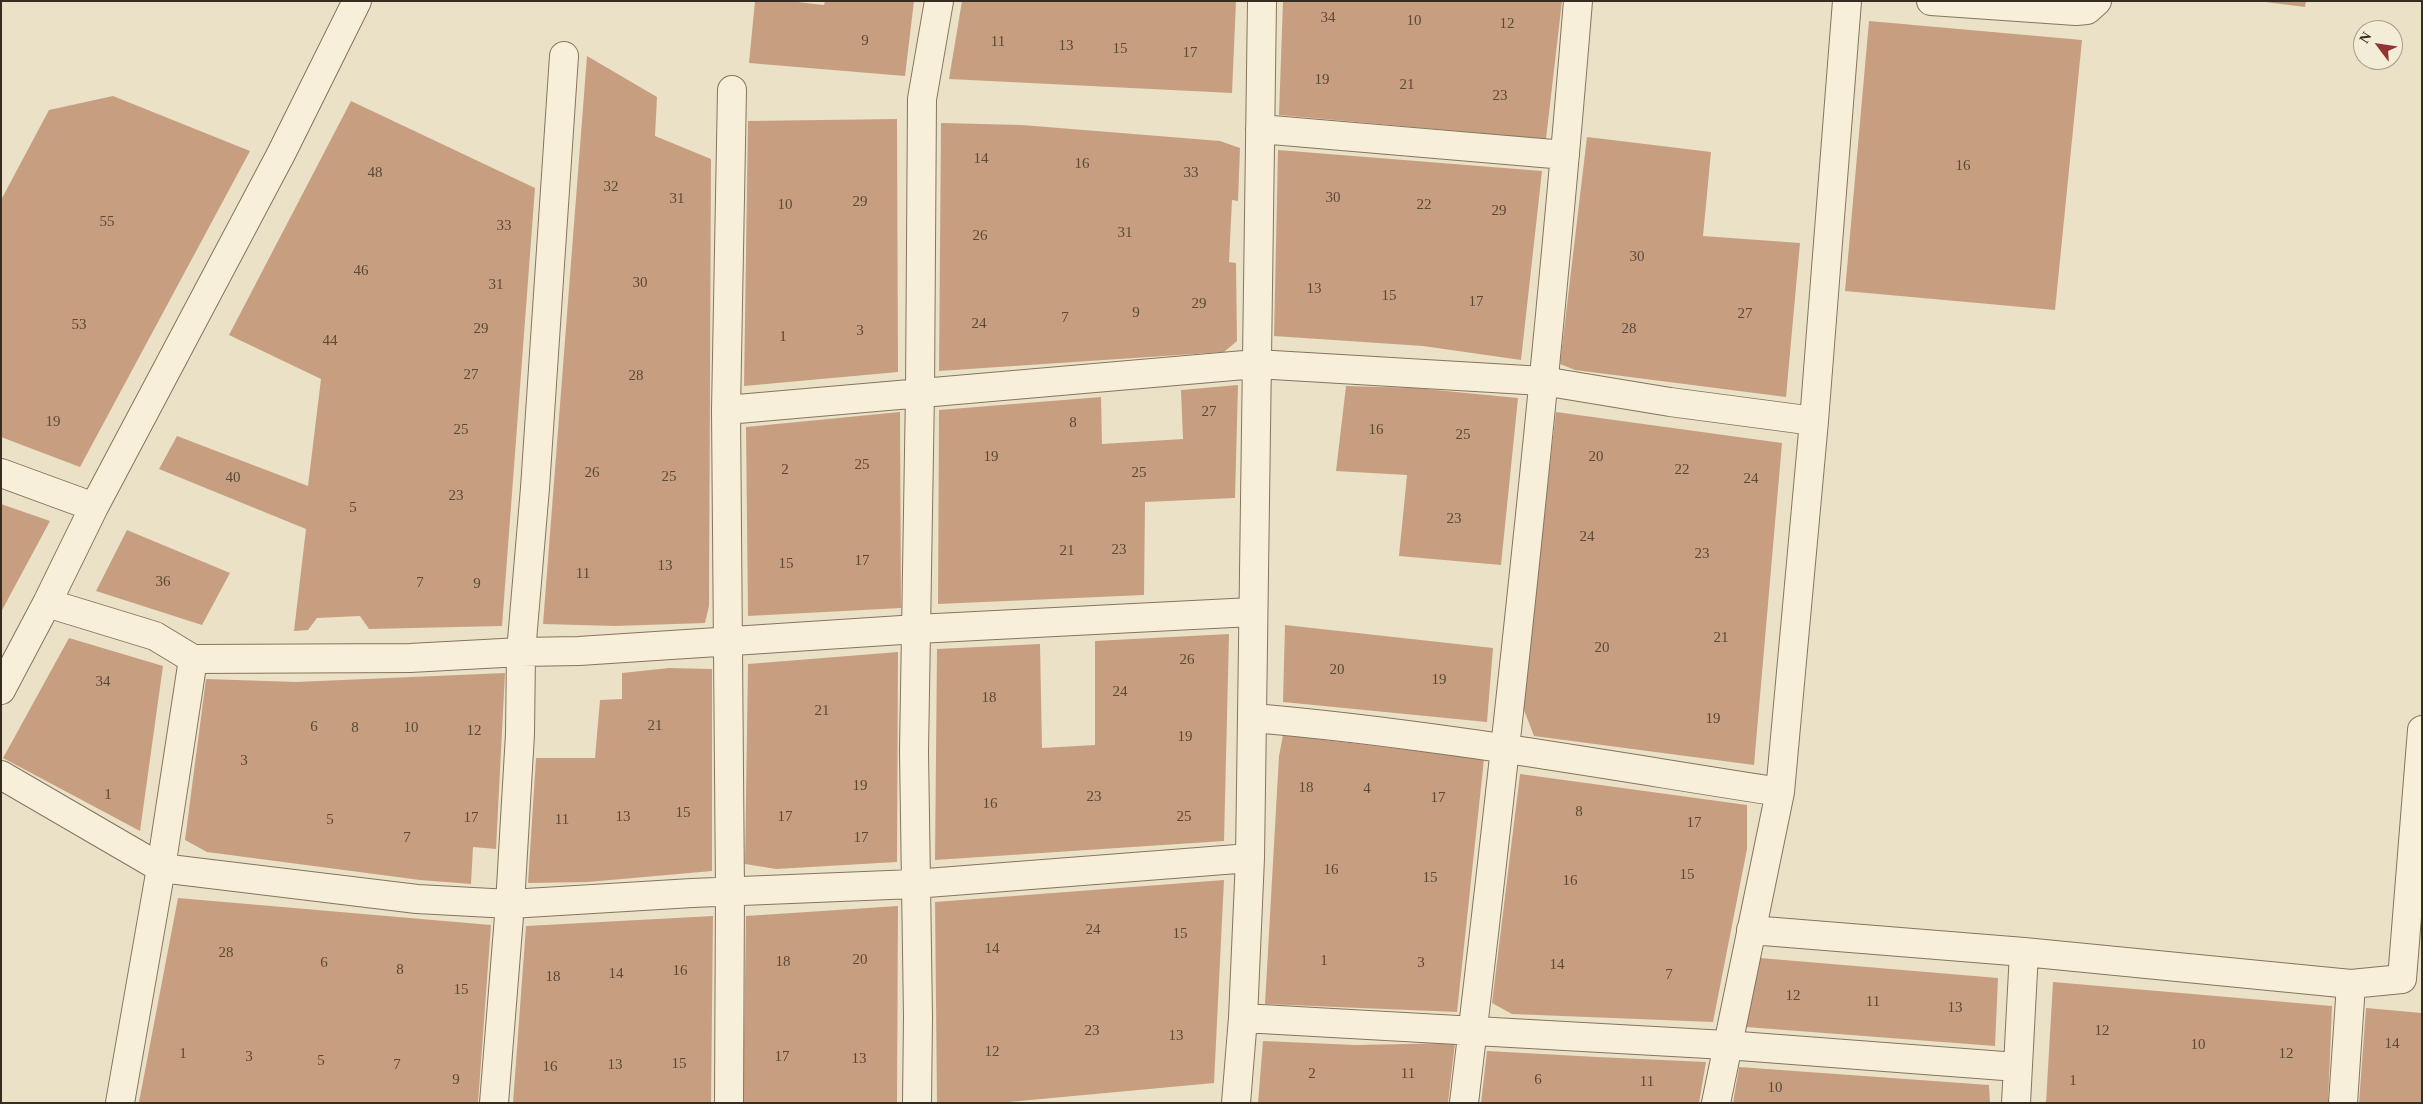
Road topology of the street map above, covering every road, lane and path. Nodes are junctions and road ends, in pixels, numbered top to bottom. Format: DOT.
graph roads {
  1 [pos="357,1"];
  2 [pos="939,1"];
  3 [pos="1262,1"];
  4 [pos="1578,1"];
  5 [pos="1847,1"];
  6 [pos="1931,1"];
  7 [pos="2097,1"];
  8 [pos="564,56"];
  9 [pos="732,90"];
  10 [pos="1260,129"];
  11 [pos="1565,155"];
  12 [pos="1256,364"];
  13 [pos="1543,382"];
  14 [pos="920,392"];
  15 [pos="726,410"];
  16 [pos="1814,421"];
  17 [pos="1,473"];
  18 [pos="94,507"];
  19 [pos="47,603"];
  20 [pos="1252,612"];
  21 [pos="917,629"];
  22 [pos="729,641"];
  23 [pos="521,652"];
  24 [pos="193,659"];
  25 [pos="1,690"];
  26 [pos="1253,718"];
  27 [pos="2422,730"];
  28 [pos="1505,749"];
  29 [pos="1,775"];
  30 [pos="1780,792"];
  31 [pos="1250,858"];
  32 [pos="161,868"];
  33 [pos="914,884"];
  34 [pos="730,891"];
  35 [pos="510,904"];
  36 [pos="1750,930"];
  37 [pos="2024,952"];
  38 [pos="2412,982"];
  39 [pos="2351,984"];
  40 [pos="1243,1018"];
  41 [pos="1472,1032"];
  42 [pos="1726,1046"];
  43 [pos="2017,1068"];
  44 [pos="1231,1102"];
  45 [pos="120,1103"];
  46 [pos="494,1103"];
  47 [pos="729,1103"];
  48 [pos="917,1103"];
  49 [pos="1464,1103"];
  50 [pos="1716,1103"];
  51 [pos="2016,1103"];
  52 [pos="2344,1103"];
  1 -- 18 [label="street"];
  2 -- 14 [label="street"];
  3 -- 10 [label="street"];
  4 -- 11 [label="street"];
  5 -- 16 [label="street"];
  6 -- 7 [label="street"];
  8 -- 23 [label="street"];
  9 -- 15 [label="street"];
  10 -- 11 [label="street"];
  10 -- 12 [label="street"];
  11 -- 13 [label="street"];
  12 -- 13 [label="street"];
  12 -- 14 [label="street"];
  12 -- 20 [label="street"];
  13 -- 16 [label="street"];
  13 -- 28 [label="street"];
  14 -- 15 [label="street"];
  14 -- 21 [label="street"];
  15 -- 22 [label="street"];
  16 -- 30 [label="street"];
  17 -- 18 [label="street"];
  18 -- 19 [label="street"];
  19 -- 24 [label="street"];
  19 -- 25 [label="street"];
  20 -- 21 [label="street"];
  20 -- 26 [label="street"];
  21 -- 22 [label="street"];
  21 -- 33 [label="street"];
  22 -- 23 [label="street"];
  22 -- 34 [label="street"];
  23 -- 24 [label="street"];
  23 -- 35 [label="street"];
  24 -- 32 [label="street"];
  26 -- 28 [label="street"];
  26 -- 31 [label="street"];
  27 -- 38 [label="street"];
  28 -- 30 [label="street"];
  28 -- 41 [label="street"];
  29 -- 32 [label="street"];
  30 -- 36 [label="street"];
  31 -- 33 [label="street"];
  31 -- 40 [label="street"];
  32 -- 35 [label="street"];
  32 -- 45 [label="street"];
  33 -- 34 [label="street"];
  33 -- 48 [label="street"];
  34 -- 35 [label="street"];
  34 -- 47 [label="street"];
  35 -- 46 [label="street"];
  36 -- 37 [label="street"];
  36 -- 42 [label="street"];
  37 -- 39 [label="street"];
  37 -- 43 [label="street"];
  38 -- 39 [label="street"];
  39 -- 52 [label="street"];
  40 -- 41 [label="street"];
  40 -- 44 [label="street"];
  41 -- 42 [label="street"];
  41 -- 49 [label="street"];
  42 -- 43 [label="street"];
  42 -- 50 [label="street"];
  43 -- 51 [label="street"];
}
